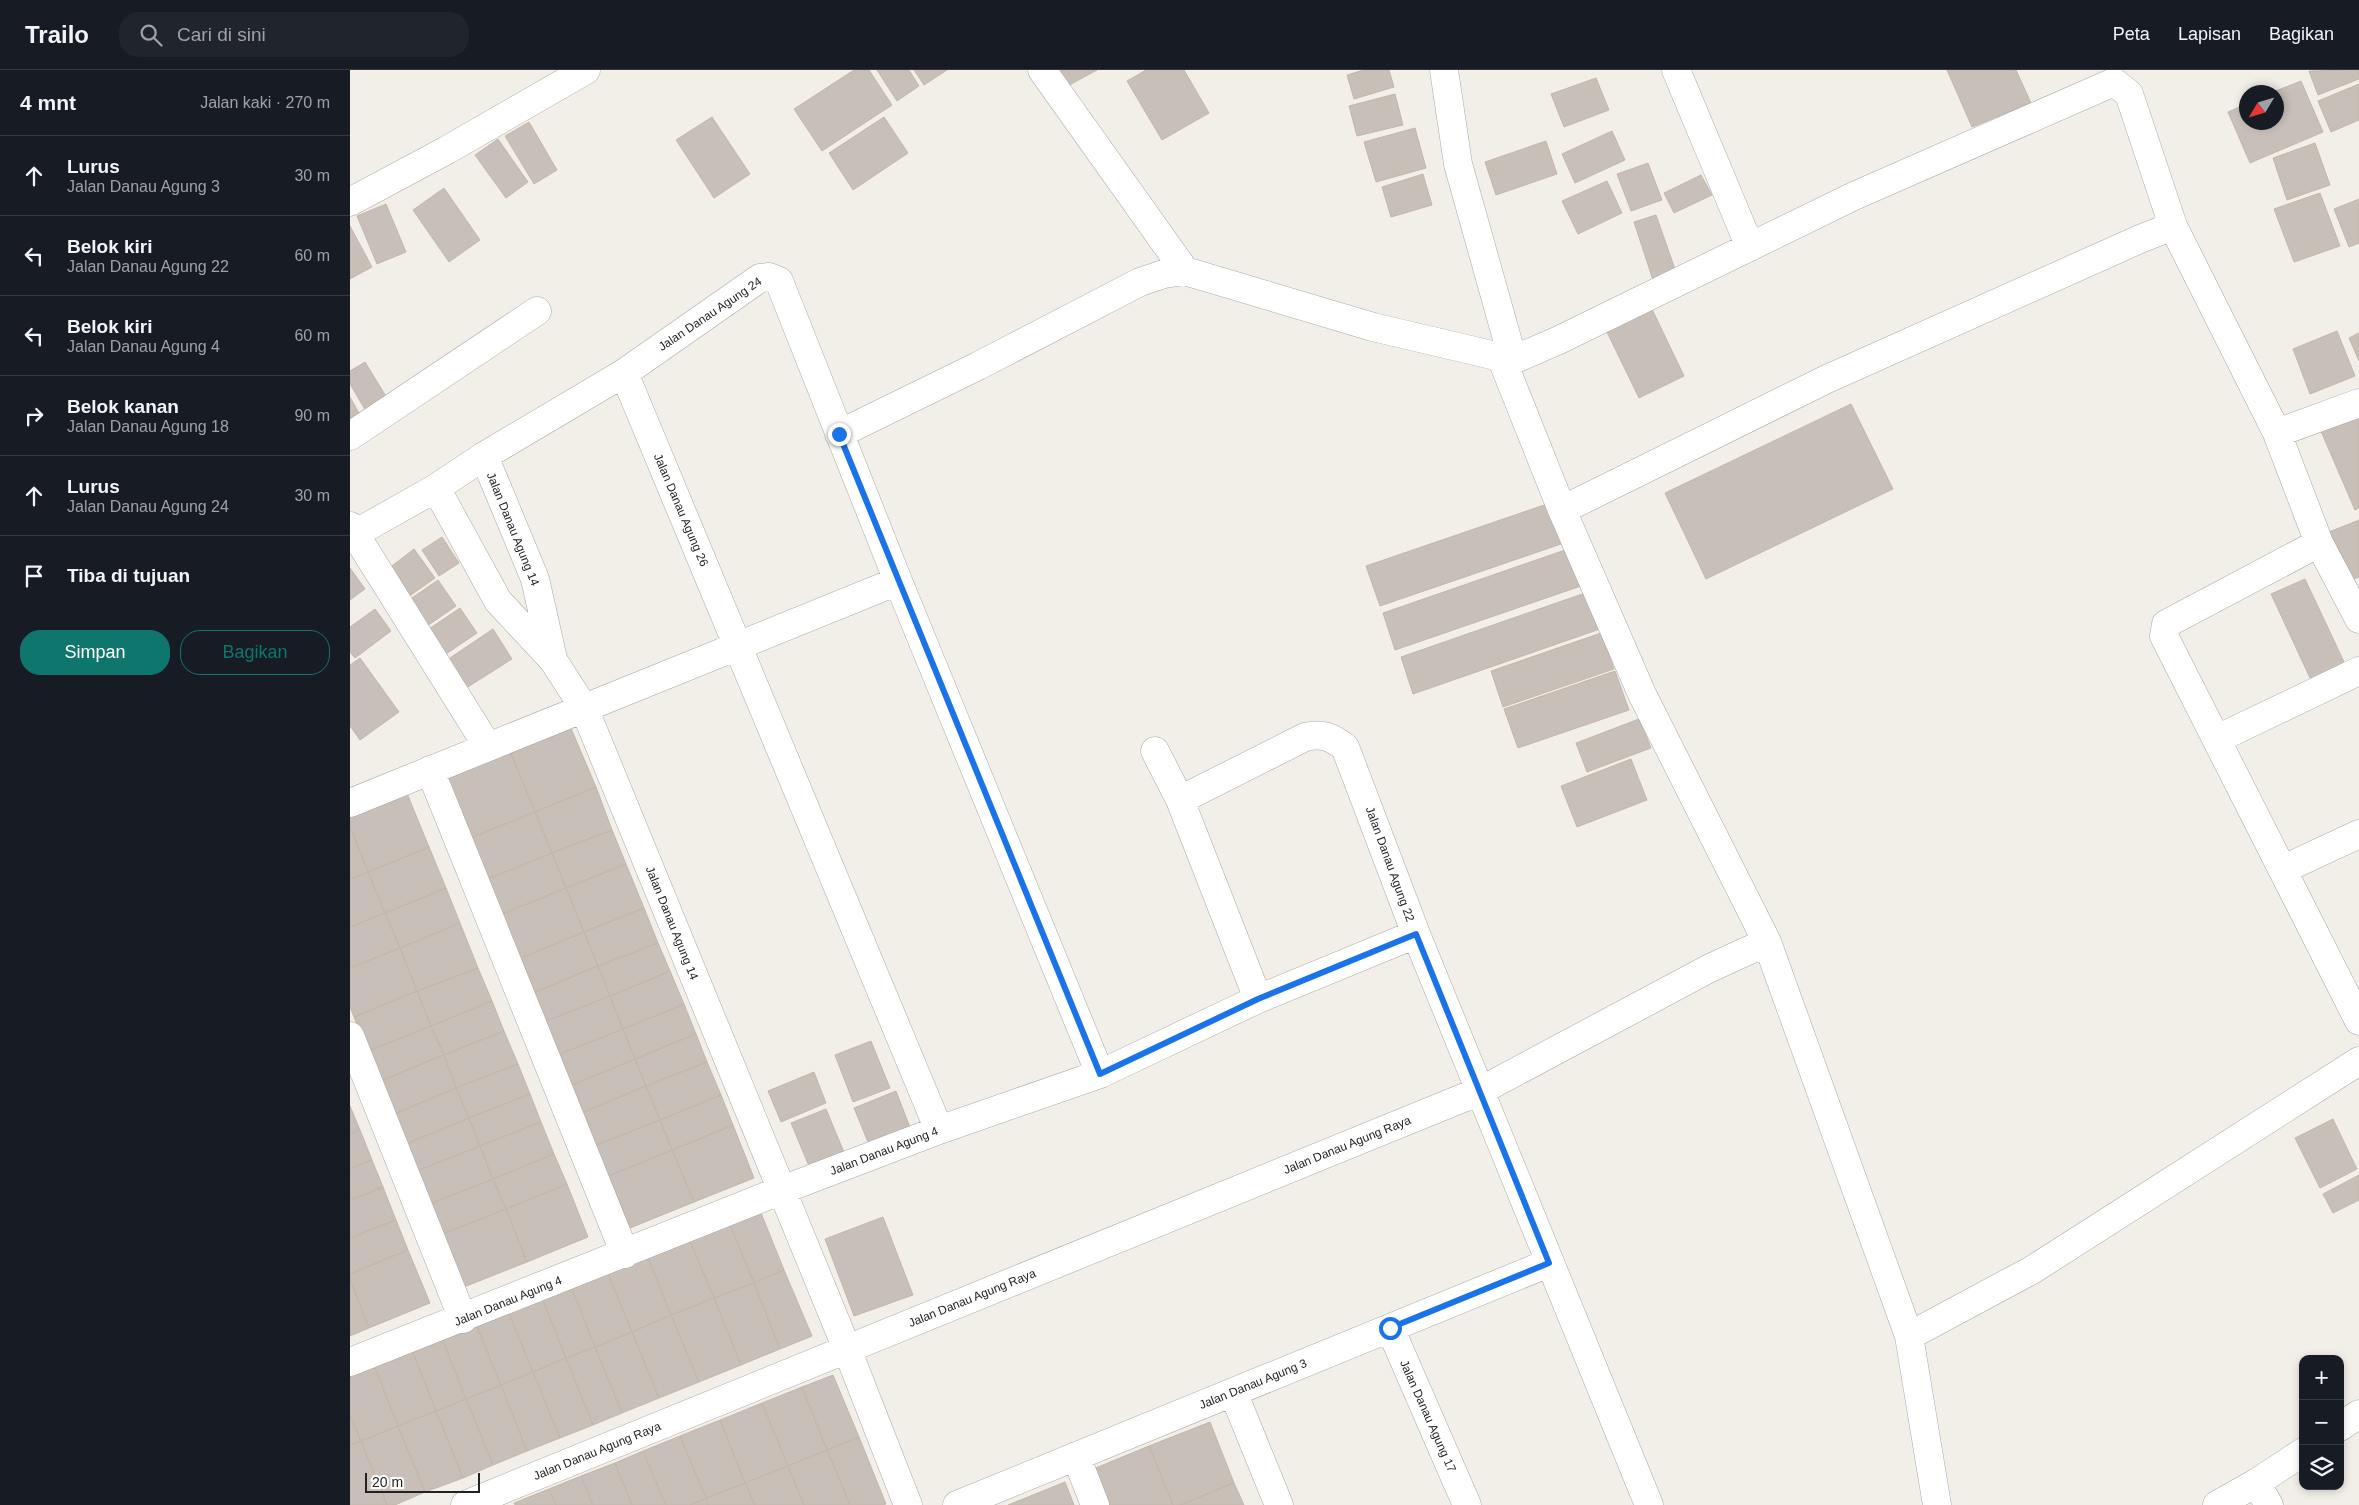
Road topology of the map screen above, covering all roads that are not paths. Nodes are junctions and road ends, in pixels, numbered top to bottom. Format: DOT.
graph roads {
  1 [pos="586,70"];
  2 [pos="1042,70"];
  3 [pos="1444,70"];
  4 [pos="1676,70"];
  5 [pos="350,202"];
  6 [pos="2173,226"];
  7 [pos="1750,246"];
  8 [pos="1184,271"];
  9 [pos="537,311"];
  10 [pos="1507,358"];
  11 [pos="624,373"];
  12 [pos="2359,403"];
  13 [pos="2277,433"];
  14 [pos="839,434"];
  15 [pos="350,436"];
  16 [pos="484,456"];
  17 [pos="436,488"];
  18 [pos="1562,510"];
  19 [pos="358,526"];
  20 [pos="2319,542"];
  21 [pos="898,581"];
  22 [pos="2359,619"];
  23 [pos="737,646"];
  24 [pos="553,660"];
  25 [pos="2359,671"];
  26 [pos="584,708"];
  27 [pos="2217,739"];
  28 [pos="488,746"];
  29 [pos="1155,751"];
  30 [pos="430,770"];
  31 [pos="1180,800"];
  32 [pos="350,803"];
  33 [pos="2359,834"];
  34 [pos="2284,869"];
  35 [pos="1416,934"];
  36 [pos="1767,942"];
  37 [pos="1258,999"];
  38 [pos="2359,1021"];
  39 [pos="350,1036"];
  40 [pos="2359,1061"];
  41 [pos="1100,1074"];
  42 [pos="1480,1091"];
  43 [pos="940,1130"];
  44 [pos="782,1190"];
  45 [pos="625,1254"];
  46 [pos="1549,1263"];
  47 [pos="463,1319"];
  48 [pos="1390,1328"];
  49 [pos="1909,1336"];
  50 [pos="847,1349"];
  51 [pos="350,1362"];
  52 [pos="1233,1392"];
  53 [pos="2359,1414"];
  54 [pos="2344,1424"];
  55 [pos="1076,1456"];
  56 [pos="2299,1456"];
  57 [pos="2262,1494"];
  58 [pos="465,1505"];
  59 [pos="908,1505"];
  60 [pos="957,1505"];
  61 [pos="1095,1505"];
  62 [pos="1280,1505"];
  63 [pos="1467,1505"];
  64 [pos="1649,1505"];
  65 [pos="1937,1505"];
  66 [pos="2217,1505"];
  1 -- 5 [label="street"];
  2 -- 8 [label="street"];
  3 -- 10 [label="street"];
  4 -- 7 [label="street"];
  6 -- 7 [label="street"];
  6 -- 13 [label="street"];
  6 -- 18 [label="street"];
  7 -- 10 [label="street"];
  8 -- 10 [label="street"];
  8 -- 14 [label="street"];
  9 -- 15 [label="street"];
  10 -- 18 [label="street"];
  11 -- 14 [label="street, Jalan Danau Agung 24"];
  11 -- 16 [label="street, Jalan Danau Agung 24"];
  11 -- 23 [label="street, Jalan Danau Agung 26"];
  12 -- 13 [label="street"];
  13 -- 20 [label="street"];
  14 -- 21 [label="street, Jalan Danau Agung 24"];
  16 -- 17 [label="street, Jalan Danau Agung 24"];
  16 -- 24 [label="street, Jalan Danau Agung 14"];
  17 -- 19 [label="street, Jalan Danau Agung 24"];
  17 -- 24 [label="street, Jalan Danau Agung 14"];
  18 -- 36 [label="street"];
  19 -- 28 [label="street"];
  20 -- 22 [label="street"];
  20 -- 27 [label="street"];
  21 -- 23 [label="street"];
  21 -- 41 [label="street, Jalan Danau Agung 24"];
  23 -- 26 [label="street"];
  23 -- 43 [label="street, Jalan Danau Agung 26"];
  24 -- 26 [label="street, Jalan Danau Agung 14"];
  25 -- 27 [label="street"];
  26 -- 28 [label="street"];
  26 -- 44 [label="street, Jalan Danau Agung 14"];
  27 -- 34 [label="street"];
  28 -- 30 [label="street"];
  29 -- 31 [label="street"];
  30 -- 32 [label="street"];
  30 -- 45 [label="street"];
  31 -- 35 [label="street, Jalan Danau Agung 22"];
  31 -- 37 [label="street"];
  33 -- 34 [label="street"];
  34 -- 38 [label="street"];
  35 -- 37 [label="street, Jalan Danau Agung 4"];
  35 -- 42 [label="street, Jalan Danau Agung 22"];
  36 -- 42 [label="street, Jalan Danau Agung Raya"];
  36 -- 49 [label="street"];
  37 -- 41 [label="street, Jalan Danau Agung 4"];
  39 -- 47 [label="street"];
  40 -- 49 [label="street"];
  41 -- 43 [label="street, Jalan Danau Agung 4"];
  42 -- 46 [label="street, Jalan Danau Agung 22"];
  42 -- 50 [label="street, Jalan Danau Agung Raya"];
  43 -- 44 [label="street, Jalan Danau Agung 4"];
  44 -- 45 [label="street, Jalan Danau Agung 4"];
  44 -- 50 [label="street, Jalan Danau Agung 14"];
  45 -- 47 [label="street, Jalan Danau Agung 4"];
  46 -- 48 [label="street, Jalan Danau Agung 3"];
  46 -- 64 [label="street, Jalan Danau Agung 22"];
  47 -- 51 [label="street, Jalan Danau Agung 4"];
  48 -- 52 [label="street, Jalan Danau Agung 3"];
  48 -- 63 [label="street, Jalan Danau Agung 17"];
  49 -- 65 [label="street"];
  50 -- 58 [label="street, Jalan Danau Agung Raya"];
  50 -- 59 [label="street, Jalan Danau Agung 14"];
  52 -- 55 [label="street, Jalan Danau Agung 3"];
  52 -- 62 [label="street"];
  53 -- 54 [label="street"];
  55 -- 60 [label="street, Jalan Danau Agung 3"];
  55 -- 61 [label="street"];
  56 -- 57 [label="street"];
  57 -- 66 [label="street"];
}
